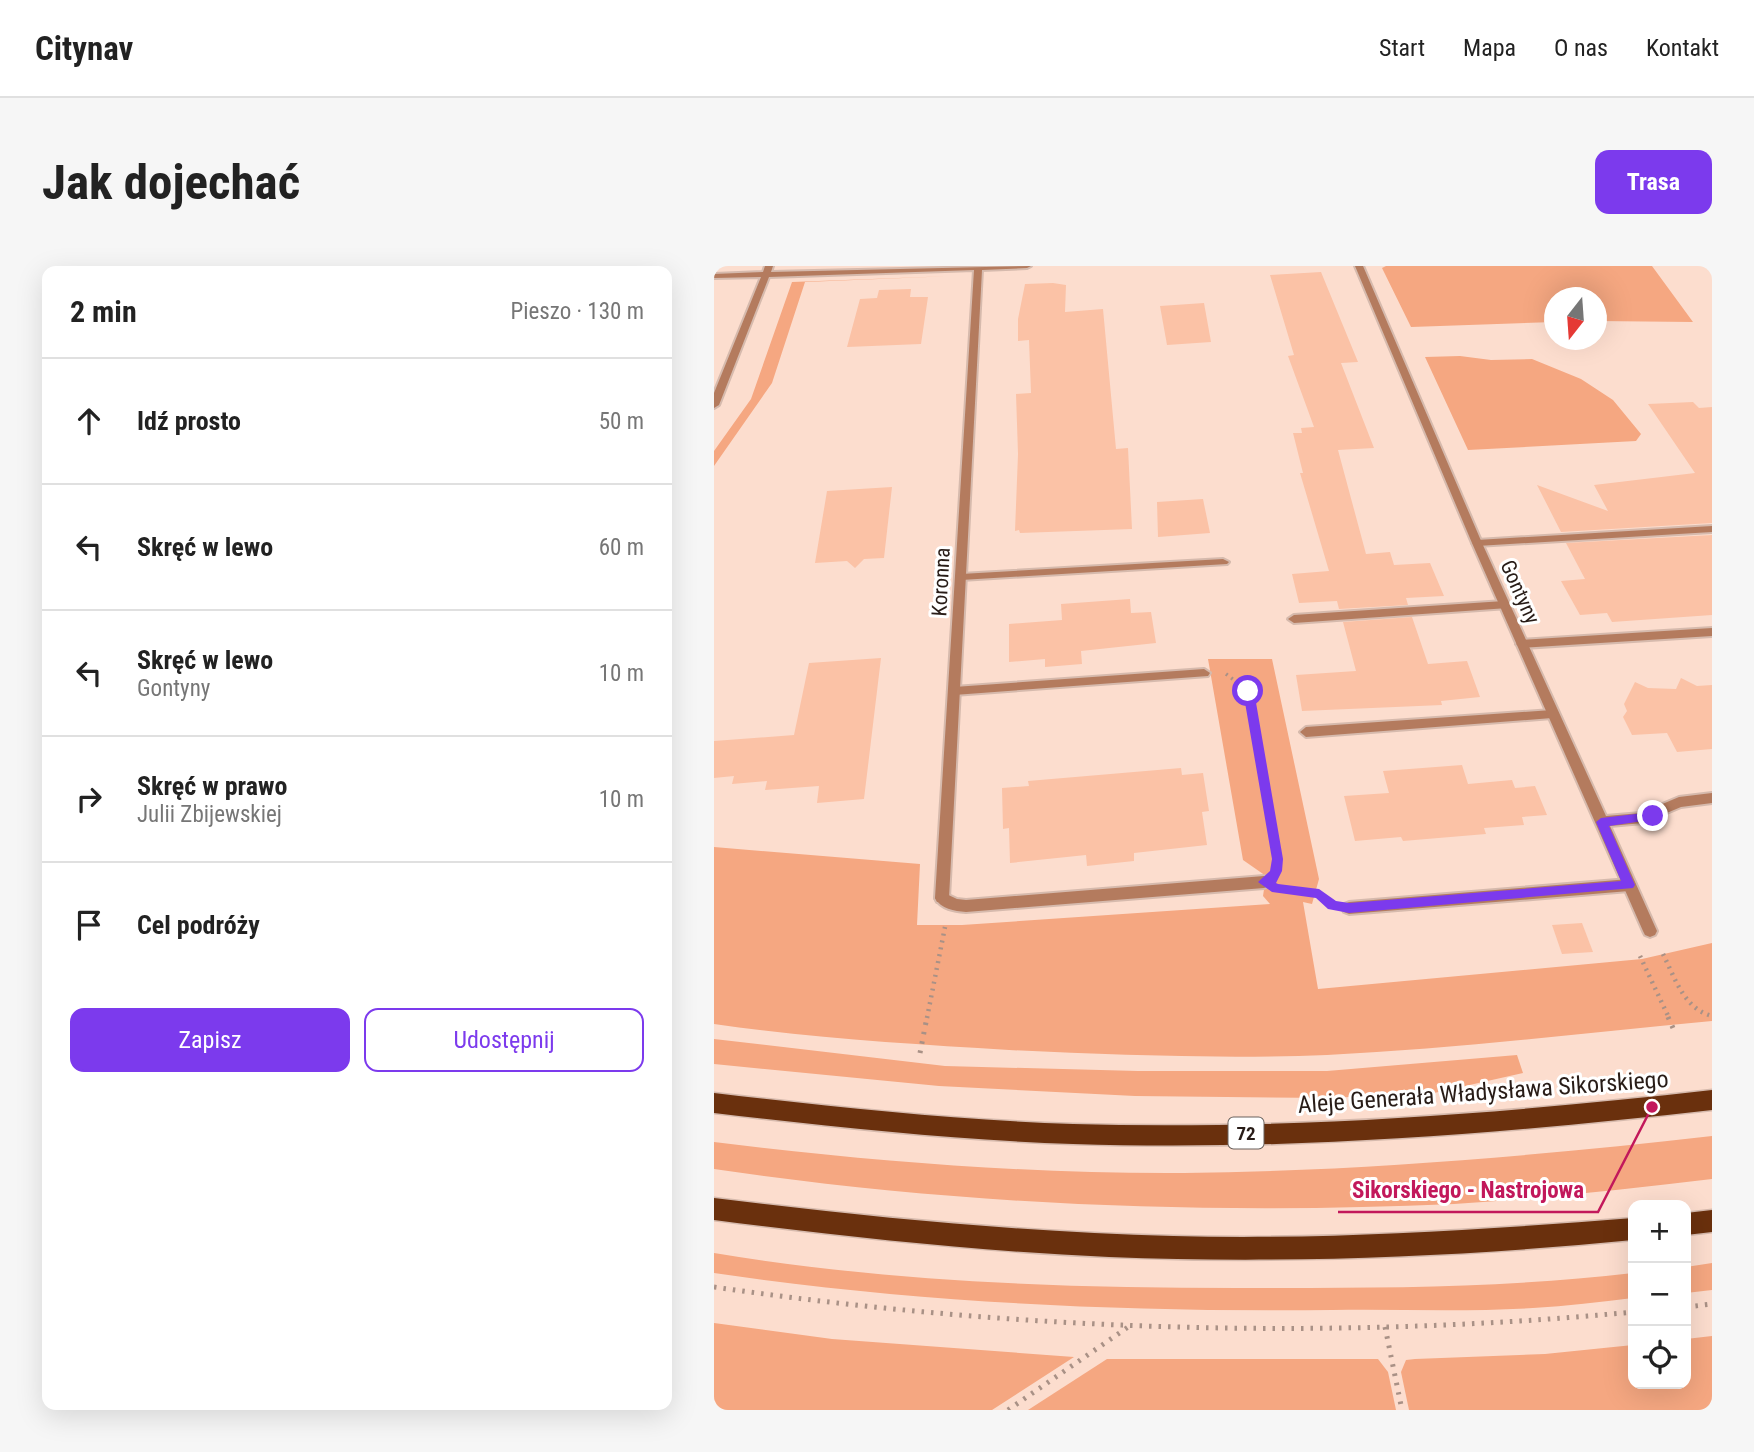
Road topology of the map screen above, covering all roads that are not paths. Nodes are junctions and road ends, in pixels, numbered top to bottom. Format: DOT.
graph roads {
  1 [pos="1027,266"];
  2 [pos="1359,266"];
  3 [pos="978,268"];
  4 [pos="768,270"];
  5 [pos="714,276"];
  6 [pos="714,405"];
  7 [pos="1712,529"];
  8 [pos="1477,543"];
  9 [pos="1223,562"];
  10 [pos="961,577"];
  11 [pos="1504,606"];
  12 [pos="1294,619"];
  13 [pos="1712,632"];
  14 [pos="1522,644"];
  15 [pos="1204,673"];
  16 [pos="954,691"];
  17 [pos="1552,714"];
  18 [pos="1306,732"];
  19 [pos="1712,798"];
  20 [pos="1601,822"];
  21 [pos="1264,882"];
  22 [pos="1629,885"];
  23 [pos="1349,908"];
  24 [pos="1650,931"];
  25 [pos="1712,1100"];
  26 [pos="714,1103"];
  27 [pos="714,1209"];
  28 [pos="1712,1221"];
  29 [pos="1691,1223"];
  30 [pos="1628,1229"];
  1 -- 3 [label="street"];
  2 -- 8 [label="street, Gontyny"];
  3 -- 4 [label="street"];
  3 -- 10 [label="street, Koronna"];
  4 -- 5 [label="street"];
  4 -- 6 [label="street"];
  7 -- 8 [label="street"];
  8 -- 11 [label="street, Gontyny"];
  9 -- 10 [label="street"];
  10 -- 16 [label="street, Koronna"];
  11 -- 12 [label="street"];
  11 -- 14 [label="street, Gontyny"];
  13 -- 14 [label="street"];
  14 -- 17 [label="street, Gontyny"];
  15 -- 16 [label="street"];
  16 -- 21 [label="street, Koronna"];
  17 -- 18 [label="street"];
  17 -- 20 [label="street, Gontyny"];
  19 -- 20 [label="street"];
  20 -- 22 [label="street, Gontyny"];
  22 -- 23 [label="street"];
  22 -- 24 [label="street, Gontyny"];
  25 -- 26 [label="main road, Aleje Generała Władysława Sikorskiego / 72"];
  27 -- 30 [label="main road"];
  28 -- 29 [label="main road"];
}
